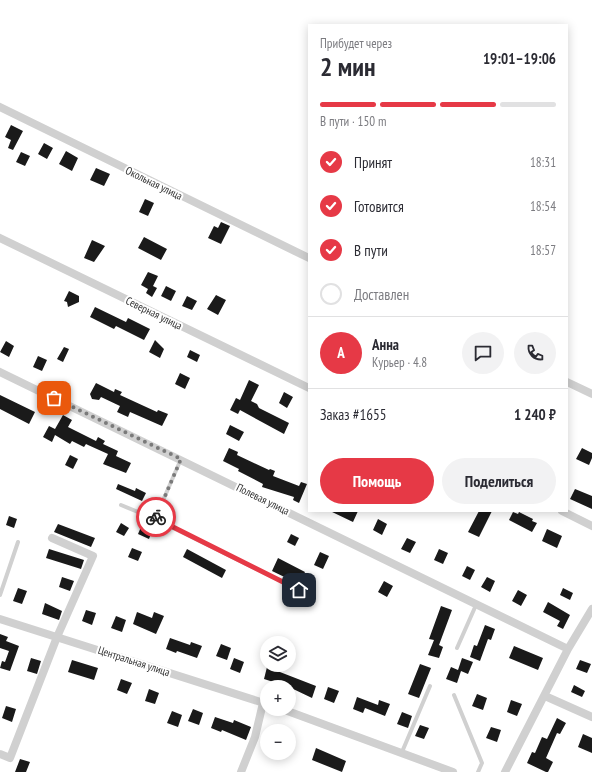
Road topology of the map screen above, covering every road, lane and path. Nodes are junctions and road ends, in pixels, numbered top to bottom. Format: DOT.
graph roads {
  1 [pos="0,107"];
  2 [pos="0,238"];
  3 [pos="308,258"];
  4 [pos="0,372"];
  5 [pos="568,382"];
  6 [pos="308,388"];
  7 [pos="592,394"];
  8 [pos="181,459"];
  9 [pos="121,505"];
  10 [pos="564,512"];
  11 [pos="155,518"];
  12 [pos="592,526"];
  13 [pos="52,538"];
  14 [pos="18,542"];
  15 [pos="299,590"];
  16 [pos="0,595"];
  17 [pos="476,605"];
  18 [pos="592,609"];
  19 [pos="0,619"];
  20 [pos="57,637"];
  21 [pos="457,648"];
  22 [pos="568,649"];
  23 [pos="430,686"];
  24 [pos="454,695"];
  25 [pos="545,696"];
  26 [pos="260,702"];
  27 [pos="296,714"];
  28 [pos="261,716"];
  29 [pos="592,717"];
  30 [pos="402,752"];
  31 [pos="0,754"];
  32 [pos="240,772"];
  33 [pos="453,772"];
  34 [pos="478,772"];
  35 [pos="505,772"];
  1 -- 3 [label="street, Окольная улица"];
  2 -- 6 [label="street, Северная улица"];
  4 -- 8 [label="street, Полевая улица"];
  5 -- 7 [label="street"];
  8 -- 11 [label="lane"];
  8 -- 17 [label="street, Полевая улица"];
  9 -- 11 [label="lane"];
  10 -- 12 [label="street"];
  11 -- 15 [label="lane"];
  13 -- 20 [label="street"];
  14 -- 16 [label="lane"];
  17 -- 21 [label="lane"];
  17 -- 22 [label="street, Полевая улица"];
  18 -- 22 [label="street"];
  19 -- 20 [label="street, Центральная улица"];
  20 -- 26 [label="street, Центральная улица"];
  20 -- 31 [label="street"];
  22 -- 25 [label="street"];
  23 -- 30 [label="lane"];
  24 -- 34 [label="lane"];
  25 -- 29 [label="street"];
  25 -- 35 [label="street"];
  27 -- 30 [label="street"];
  28 -- 32 [label="street"];
  30 -- 33 [label="street"];
}
